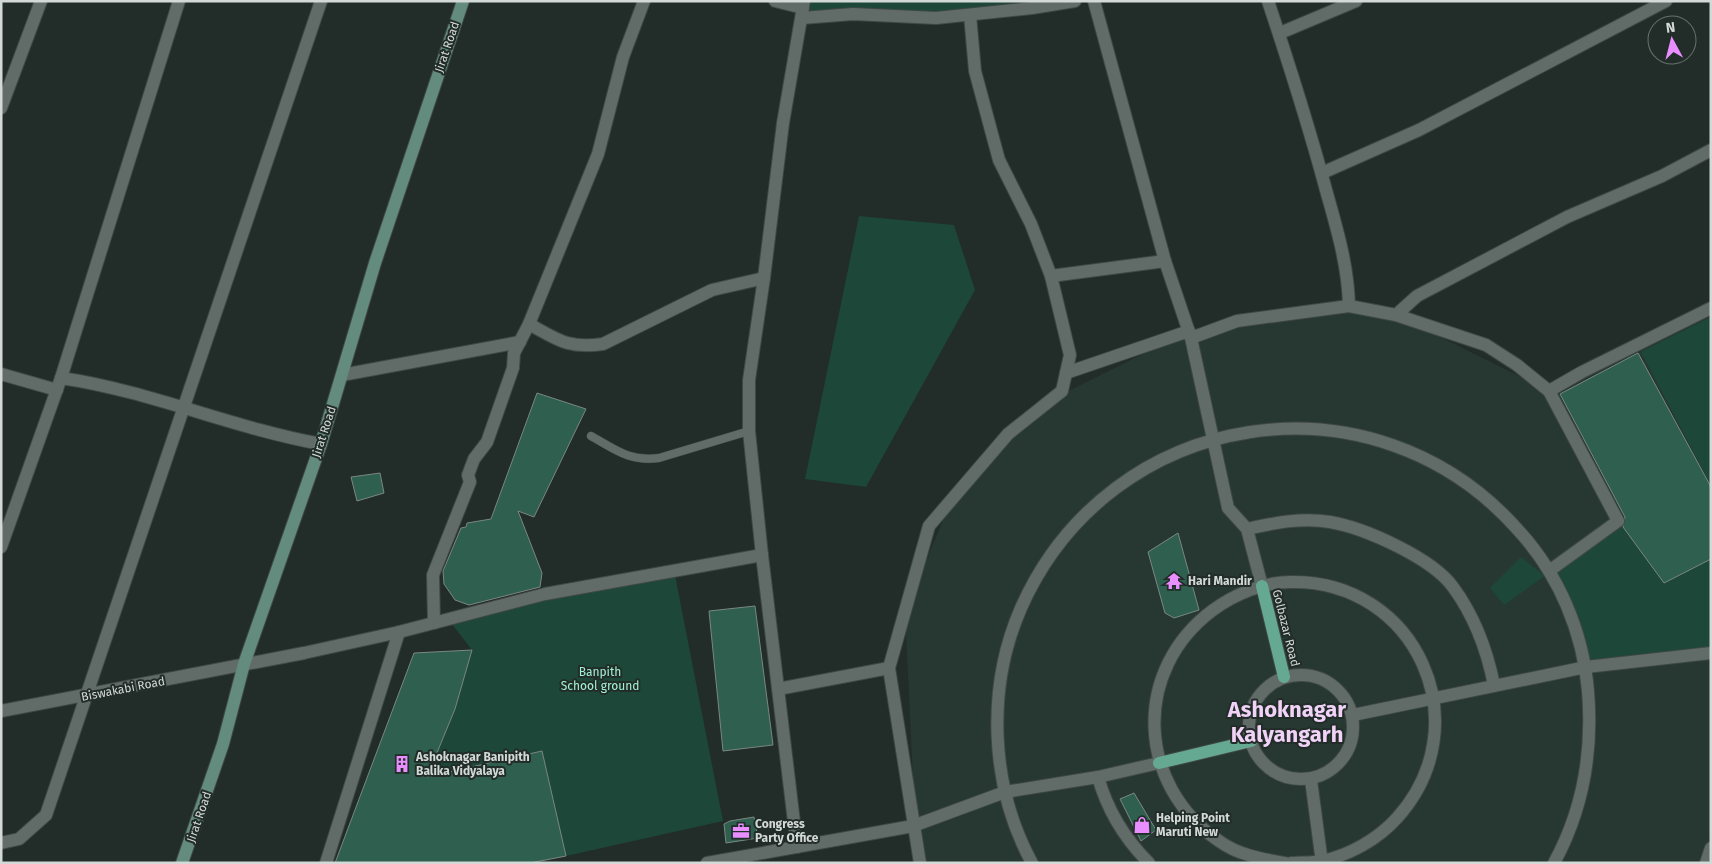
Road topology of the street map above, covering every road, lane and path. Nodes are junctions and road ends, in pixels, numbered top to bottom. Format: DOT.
graph roads {
  1 [pos="41,1"];
  2 [pos="179,1"];
  3 [pos="320,1"];
  4 [pos="463,1"];
  5 [pos="644,1"];
  6 [pos="775,1"];
  7 [pos="1075,1"];
  8 [pos="1094,1"];
  9 [pos="1268,1"];
  10 [pos="1356,1"];
  11 [pos="1666,1"];
  12 [pos="803,9"];
  13 [pos="970,15"];
  14 [pos="1280,34"];
  15 [pos="1,108"];
  16 [pos="1711,150"];
  17 [pos="1322,173"];
  18 [pos="1166,261"];
  19 [pos="1051,276"];
  20 [pos="764,278"];
  21 [pos="1349,306"];
  22 [pos="1711,308"];
  23 [pos="1396,315"];
  24 [pos="529,324"];
  25 [pos="1190,334"];
  26 [pos="520,342"];
  27 [pos="1066,373"];
  28 [pos="1,374"];
  29 [pos="342,375"];
  30 [pos="59,384"];
  31 [pos="1549,391"];
  32 [pos="182,407"];
  33 [pos="750,431"];
  34 [pos="591,436"];
  35 [pos="1213,439"];
  36 [pos="321,444"];
  37 [pos="1247,529"];
  38 [pos="1,547"];
  39 [pos="762,555"];
  40 [pos="1549,571"];
  41 [pos="1262,586"];
  42 [pos="434,622"];
  43 [pos="399,632"];
  44 [pos="1711,653"];
  45 [pos="244,664"];
  46 [pos="1586,667"];
  47 [pos="889,668"];
  48 [pos="1284,677"];
  49 [pos="1494,685"];
  50 [pos="778,689"];
  51 [pos="85,696"];
  52 [pos="1434,699"];
  53 [pos="1,711"];
  54 [pos="1353,715"];
  55 [pos="1251,741"];
  56 [pos="1159,763"];
  57 [pos="1098,777"];
  58 [pos="1311,780"];
  59 [pos="1005,792"];
  60 [pos="913,826"];
  61 [pos="1,843"];
  62 [pos="797,847"];
  63 [pos="1711,848"];
  64 [pos="762,858"];
  65 [pos="1322,862"];
  66 [pos="182,863"];
  67 [pos="326,863"];
  68 [pos="707,863"];
  69 [pos="920,863"];
  70 [pos="1032,863"];
  71 [pos="1149,863"];
  72 [pos="1285,863"];
  73 [pos="1291,863"];
  74 [pos="1554,863"];
  75 [pos="1706,863"];
  1 -- 15 [label="street"];
  2 -- 30 [label="street"];
  3 -- 32 [label="street"];
  4 -- 29 [label="main road, Jirat Road"];
  5 -- 24 [label="street"];
  6 -- 12 [label="street"];
  7 -- 13 [label="street"];
  8 -- 18 [label="street"];
  9 -- 14 [label="street"];
  10 -- 14 [label="street"];
  11 -- 17 [label="street"];
  12 -- 13 [label="street"];
  12 -- 20 [label="street"];
  13 -- 19 [label="street"];
  14 -- 17 [label="street"];
  16 -- 23 [label="street"];
  17 -- 21 [label="street"];
  18 -- 19 [label="street"];
  18 -- 25 [label="street"];
  19 -- 27 [label="street"];
  20 -- 24 [label="street"];
  20 -- 33 [label="street"];
  21 -- 23 [label="street"];
  21 -- 25 [label="street"];
  22 -- 31 [label="street"];
  23 -- 31 [label="street"];
  24 -- 26 [label="street"];
  25 -- 27 [label="street"];
  25 -- 35 [label="street"];
  26 -- 29 [label="street"];
  26 -- 42 [label="street"];
  27 -- 47 [label="street"];
  28 -- 30 [label="street"];
  29 -- 36 [label="main road, Jirat Road"];
  30 -- 32 [label="street"];
  30 -- 38 [label="street"];
  31 -- 40 [label="street"];
  32 -- 36 [label="street"];
  32 -- 51 [label="street"];
  33 -- 34 [label="lane"];
  33 -- 39 [label="street"];
  35 -- 37 [label="street"];
  35 -- 40 [label="street"];
  35 -- 59 [label="street"];
  36 -- 45 [label="main road, Jirat Road"];
  37 -- 41 [label="street"];
  37 -- 49 [label="street"];
  39 -- 42 [label="street, Biswakabi Road"];
  39 -- 50 [label="street"];
  40 -- 46 [label="street"];
  41 -- 48 [label="main road, Golbazar Road"];
  41 -- 52 [label="street"];
  41 -- 56 [label="street"];
  42 -- 43 [label="street, Biswakabi Road"];
  43 -- 45 [label="street, Biswakabi Road"];
  43 -- 67 [label="street"];
  44 -- 46 [label="street"];
  45 -- 51 [label="street, Biswakabi Road"];
  45 -- 66 [label="main road, Jirat Road"];
  46 -- 49 [label="street"];
  46 -- 74 [label="street"];
  47 -- 50 [label="street"];
  47 -- 60 [label="street"];
  48 -- 54 [label="street"];
  48 -- 55 [label="street"];
  49 -- 52 [label="street"];
  50 -- 62 [label="street"];
  51 -- 53 [label="street, Biswakabi Road"];
  51 -- 61 [label="street"];
  52 -- 54 [label="street"];
  52 -- 65 [label="street"];
  54 -- 58 [label="street"];
  55 -- 56 [label="main road"];
  55 -- 58 [label="street"];
  56 -- 57 [label="street"];
  56 -- 72 [label="street"];
  57 -- 59 [label="street"];
  57 -- 71 [label="street"];
  58 -- 65 [label="street"];
  59 -- 60 [label="street"];
  59 -- 70 [label="street"];
  60 -- 62 [label="street"];
  60 -- 69 [label="street"];
  62 -- 64 [label="street"];
  63 -- 75 [label="street"];
  64 -- 68 [label="street"];
  65 -- 73 [label="street"];
}
